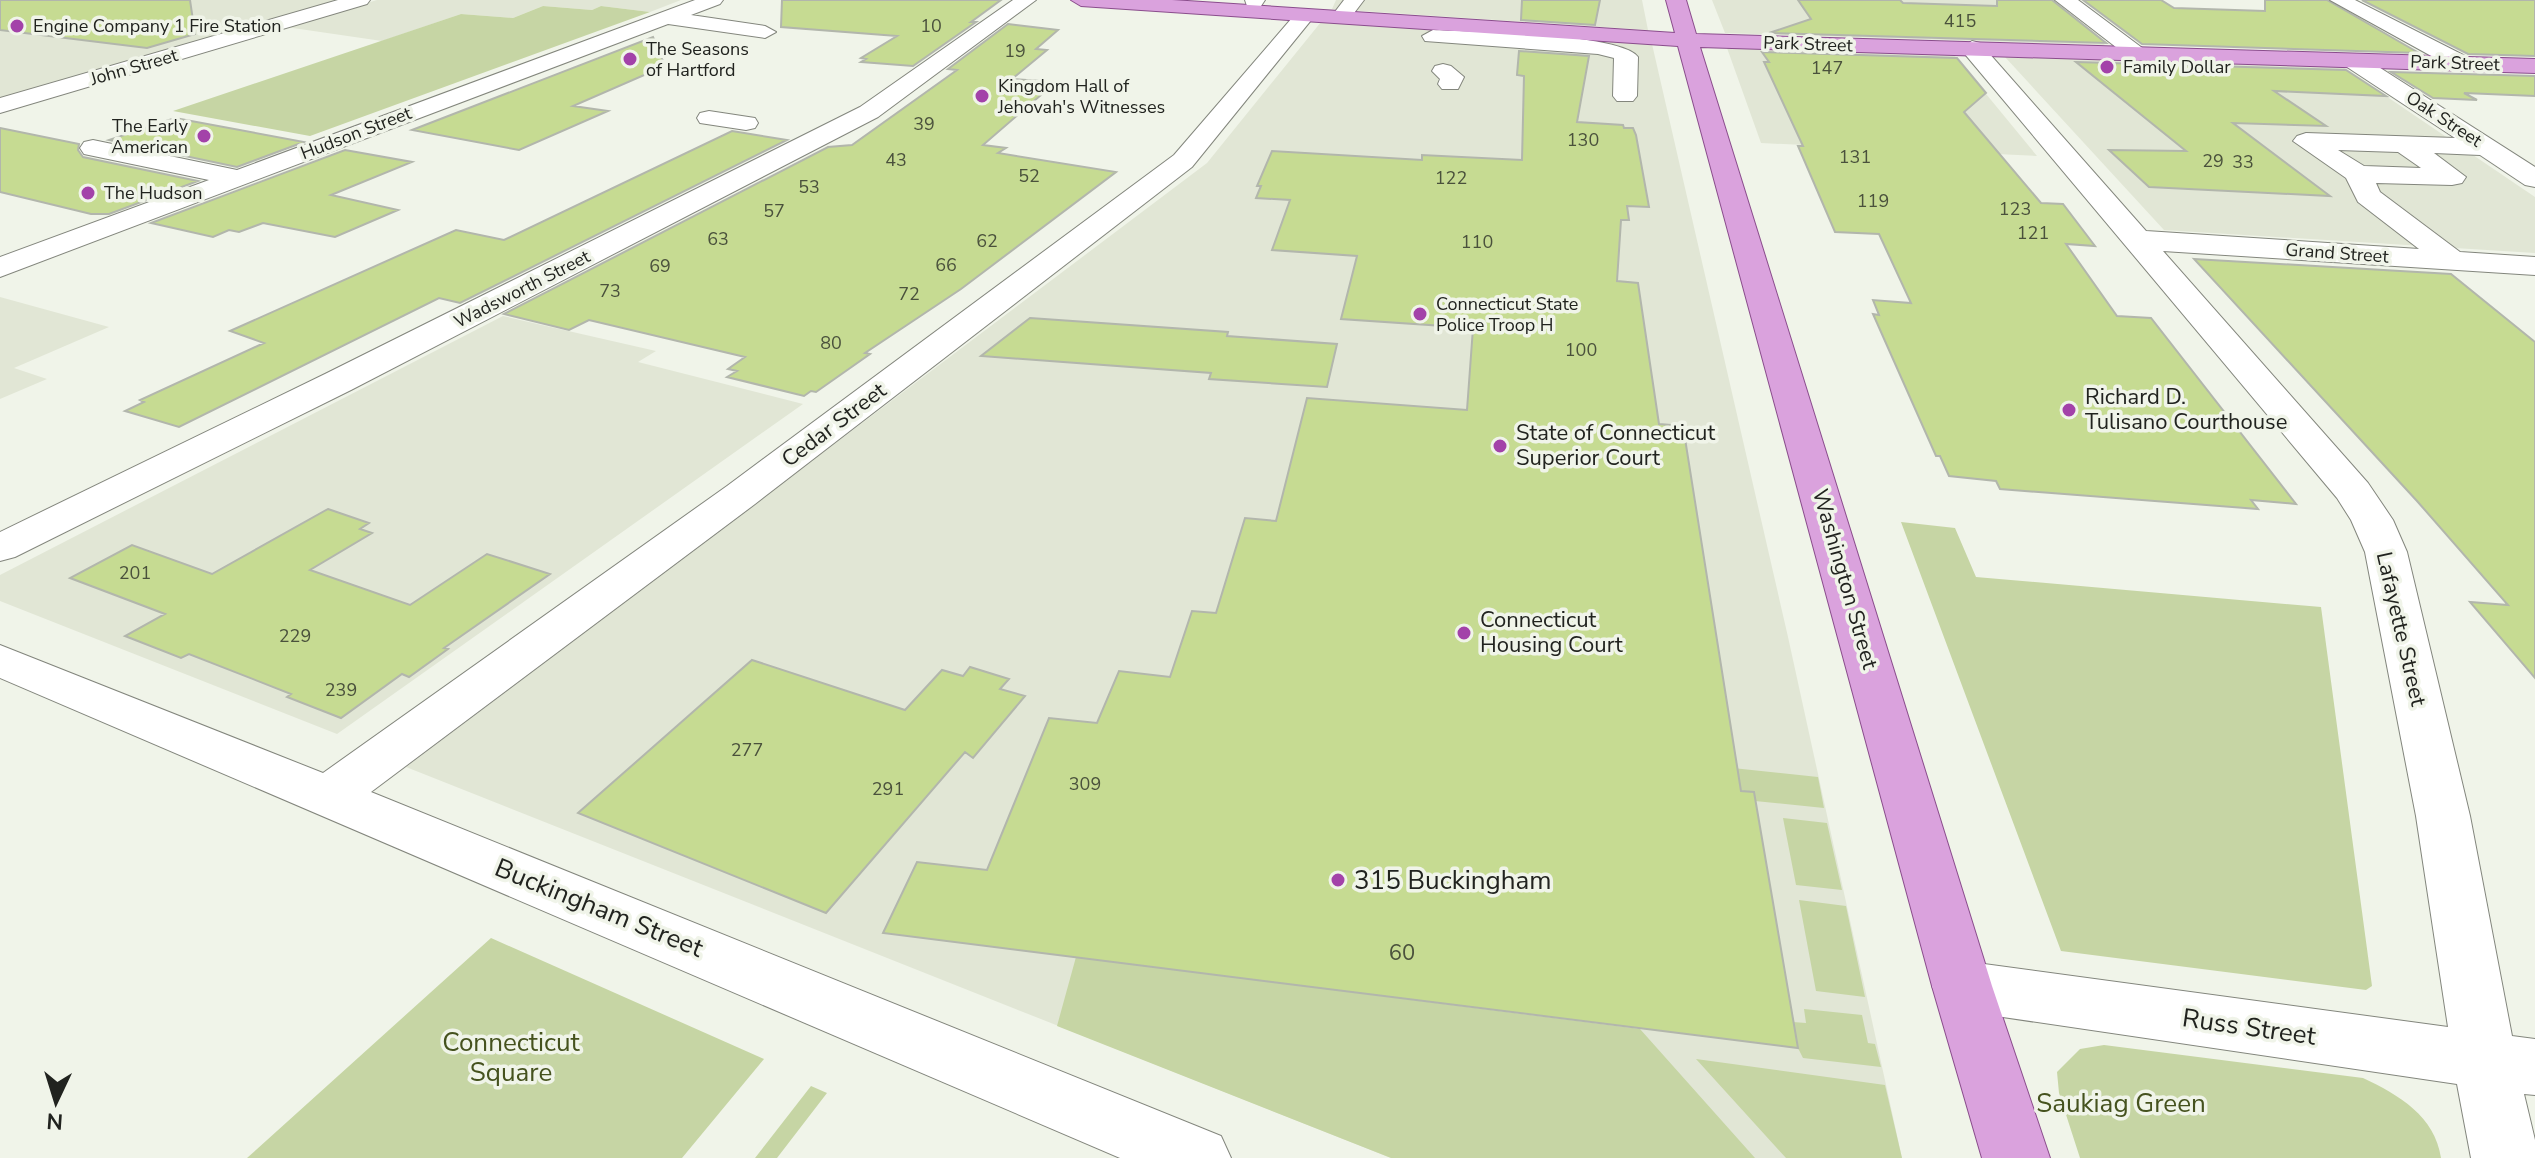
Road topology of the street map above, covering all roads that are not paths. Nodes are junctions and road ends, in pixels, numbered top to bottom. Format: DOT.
graph roads {
  1 [pos="360,0"];
  2 [pos="713,0"];
  3 [pos="1026,0"];
  4 [pos="1081,0"];
  5 [pos="2065,0"];
  6 [pos="2340,0"];
  7 [pos="1201,4"];
  8 [pos="1333,11"];
  9 [pos="665,18"];
  10 [pos="1681,20"];
  11 [pos="765,32"];
  12 [pos="1433,36"];
  13 [pos="1972,48"];
  14 [pos="2138,53"];
  15 [pos="2352,60"];
  16 [pos="2461,63"];
  17 [pos="2535,66"];
  18 [pos="1625,96"];
  19 [pos="0,106"];
  20 [pos="709,118"];
  21 [pos="746,123"];
  22 [pos="2405,145"];
  23 [pos="2486,147"];
  24 [pos="93,148"];
  25 [pos="2358,174"];
  26 [pos="238,178"];
  27 [pos="2535,179"];
  28 [pos="2139,240"];
  29 [pos="2453,261"];
  30 [pos="2535,266"];
  31 [pos="0,268"];
  32 [pos="0,548"];
  33 [pos="0,660"];
  34 [pos="327,797"];
  35 [pos="1962,986"];
  36 [pos="2510,1064"];
  37 [pos="1197,1158"];
  38 [pos="2016,1158"];
  39 [pos="2505,1158"];
  1 -- 19 [label="street, John Street"];
  2 -- 9 [label="street, Hudson Street"];
  3 -- 32 [label="street, Wadsworth Street"];
  4 -- 7 [label="main road, Park Street"];
  5 -- 14 [label="street"];
  6 -- 16 [label="street"];
  7 -- 8 [label="main road, Park Street"];
  8 -- 10 [label="main road, Park Street"];
  8 -- 34 [label="street, Cedar Street"];
  9 -- 11 [label="street"];
  9 -- 26 [label="street, Hudson Street"];
  10 -- 13 [label="main road, Park Street"];
  10 -- 35 [label="main road, Washington Street"];
  12 -- 18 [label="street"];
  13 -- 14 [label="main road, Park Street"];
  13 -- 28 [label="street, Lafayette Street"];
  14 -- 15 [label="main road, Park Street"];
  15 -- 16 [label="main road, Park Street"];
  15 -- 23 [label="street, Oak Street"];
  16 -- 17 [label="main road, Park Street"];
  20 -- 21 [label="street"];
  22 -- 23 [label="street"];
  22 -- 25 [label="street"];
  22 -- 25 [label="street"];
  23 -- 27 [label="street, Oak Street"];
  24 -- 26 [label="street"];
  25 -- 29 [label="street"];
  26 -- 31 [label="street, Hudson Street"];
  28 -- 29 [label="street, Grand Street"];
  28 -- 36 [label="street, Lafayette Street"];
  29 -- 30 [label="street, Grand Street"];
  33 -- 34 [label="street, Buckingham Street"];
  34 -- 37 [label="street, Buckingham Street"];
  35 -- 36 [label="street, Russ Street"];
  35 -- 38 [label="main road, Washington Street"];
  36 -- 39 [label="street, Lafayette Street"];
}
